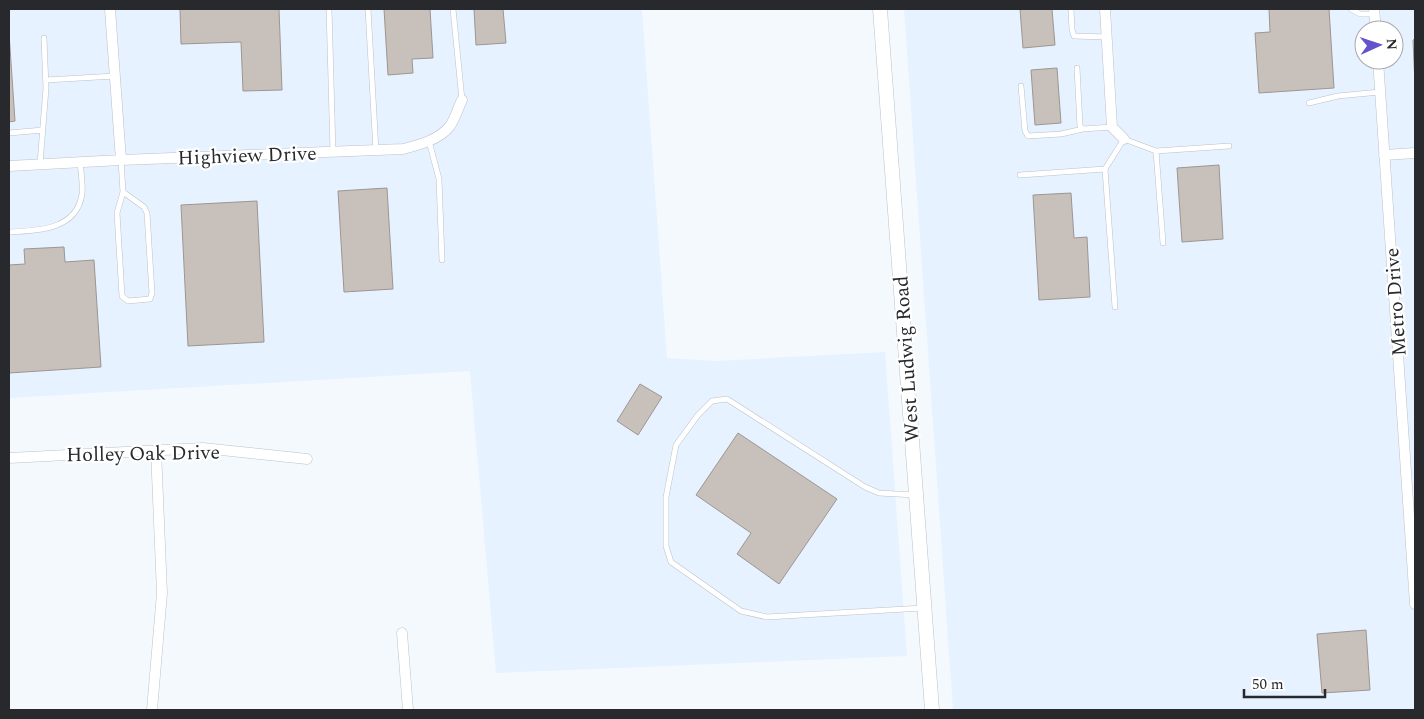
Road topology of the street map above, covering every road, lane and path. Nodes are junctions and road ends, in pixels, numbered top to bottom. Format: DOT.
graph roads {
  1 [pos="110,9"];
  2 [pos="329,9"];
  3 [pos="368,9"];
  4 [pos="453,9"];
  5 [pos="880,9"];
  6 [pos="1072,9"];
  7 [pos="1105,9"];
  8 [pos="1351,9"];
  9 [pos="1374,11"];
  10 [pos="1106,37"];
  11 [pos="44,38"];
  12 [pos="1077,68"];
  13 [pos="1379,70"];
  14 [pos="115,76"];
  15 [pos="46,80"];
  16 [pos="1021,86"];
  17 [pos="1380,92"];
  18 [pos="462,100"];
  19 [pos="1310,103"];
  20 [pos="1112,127"];
  21 [pos="1083,129"];
  22 [pos="43,130"];
  23 [pos="9,133"];
  24 [pos="1124,139"];
  25 [pos="429,141"];
  26 [pos="1229,146"];
  27 [pos="376,151"];
  28 [pos="1156,151"];
  29 [pos="333,152"];
  30 [pos="1415,153"];
  31 [pos="1384,154"];
  32 [pos="121,160"];
  33 [pos="80,162"];
  34 [pos="40,164"];
  35 [pos="9,166"];
  36 [pos="1105,169"];
  37 [pos="1020,175"];
  38 [pos="123,192"];
  39 [pos="9,232"];
  40 [pos="1164,243"];
  41 [pos="442,260"];
  42 [pos="1116,307"];
  43 [pos="156,450"];
  44 [pos="9,458"];
  45 [pos="307,459"];
  46 [pos="916,495"];
  47 [pos="1415,604"];
  48 [pos="923,608"];
  49 [pos="402,633"];
  50 [pos="152,710"];
  51 [pos="408,710"];
  52 [pos="932,710"];
  1 -- 14 [label="street"];
  2 -- 29 [label="lane"];
  3 -- 27 [label="lane"];
  4 -- 18 [label="lane"];
  5 -- 46 [label="main road, West Ludwig Road"];
  6 -- 10 [label="lane"];
  7 -- 10 [label="street"];
  8 -- 9 [label="lane"];
  10 -- 20 [label="street"];
  11 -- 15 [label="lane"];
  12 -- 21 [label="lane"];
  13 -- 17 [label="street, Metro Drive"];
  14 -- 15 [label="lane"];
  14 -- 32 [label="street"];
  15 -- 22 [label="lane"];
  16 -- 21 [label="lane"];
  17 -- 19 [label="lane"];
  17 -- 31 [label="street, Metro Drive"];
  18 -- 25 [label="street, Highview Drive"];
  20 -- 21 [label="lane"];
  20 -- 24 [label="street"];
  22 -- 23 [label="lane"];
  22 -- 34 [label="lane"];
  24 -- 28 [label="lane"];
  24 -- 36 [label="lane"];
  25 -- 27 [label="street, Highview Drive"];
  25 -- 41 [label="lane"];
  26 -- 28 [label="lane"];
  27 -- 29 [label="street, Highview Drive"];
  28 -- 40 [label="lane"];
  29 -- 32 [label="street, Highview Drive"];
  30 -- 31 [label="street"];
  31 -- 47 [label="street, Metro Drive"];
  32 -- 33 [label="street, Highview Drive"];
  32 -- 38 [label="lane"];
  33 -- 34 [label="street, Highview Drive"];
  33 -- 39 [label="lane"];
  34 -- 35 [label="street, Highview Drive"];
  36 -- 37 [label="lane"];
  36 -- 42 [label="lane"];
  38 -- 38 [label="lane"];
  43 -- 44 [label="street, Holley Oak Drive"];
  43 -- 45 [label="street, Holley Oak Drive"];
  43 -- 50 [label="street"];
  46 -- 48 [label="main road, West Ludwig Road"];
  46 -- 48 [label="lane"];
  48 -- 52 [label="main road, West Ludwig Road"];
  49 -- 51 [label="street"];
}
